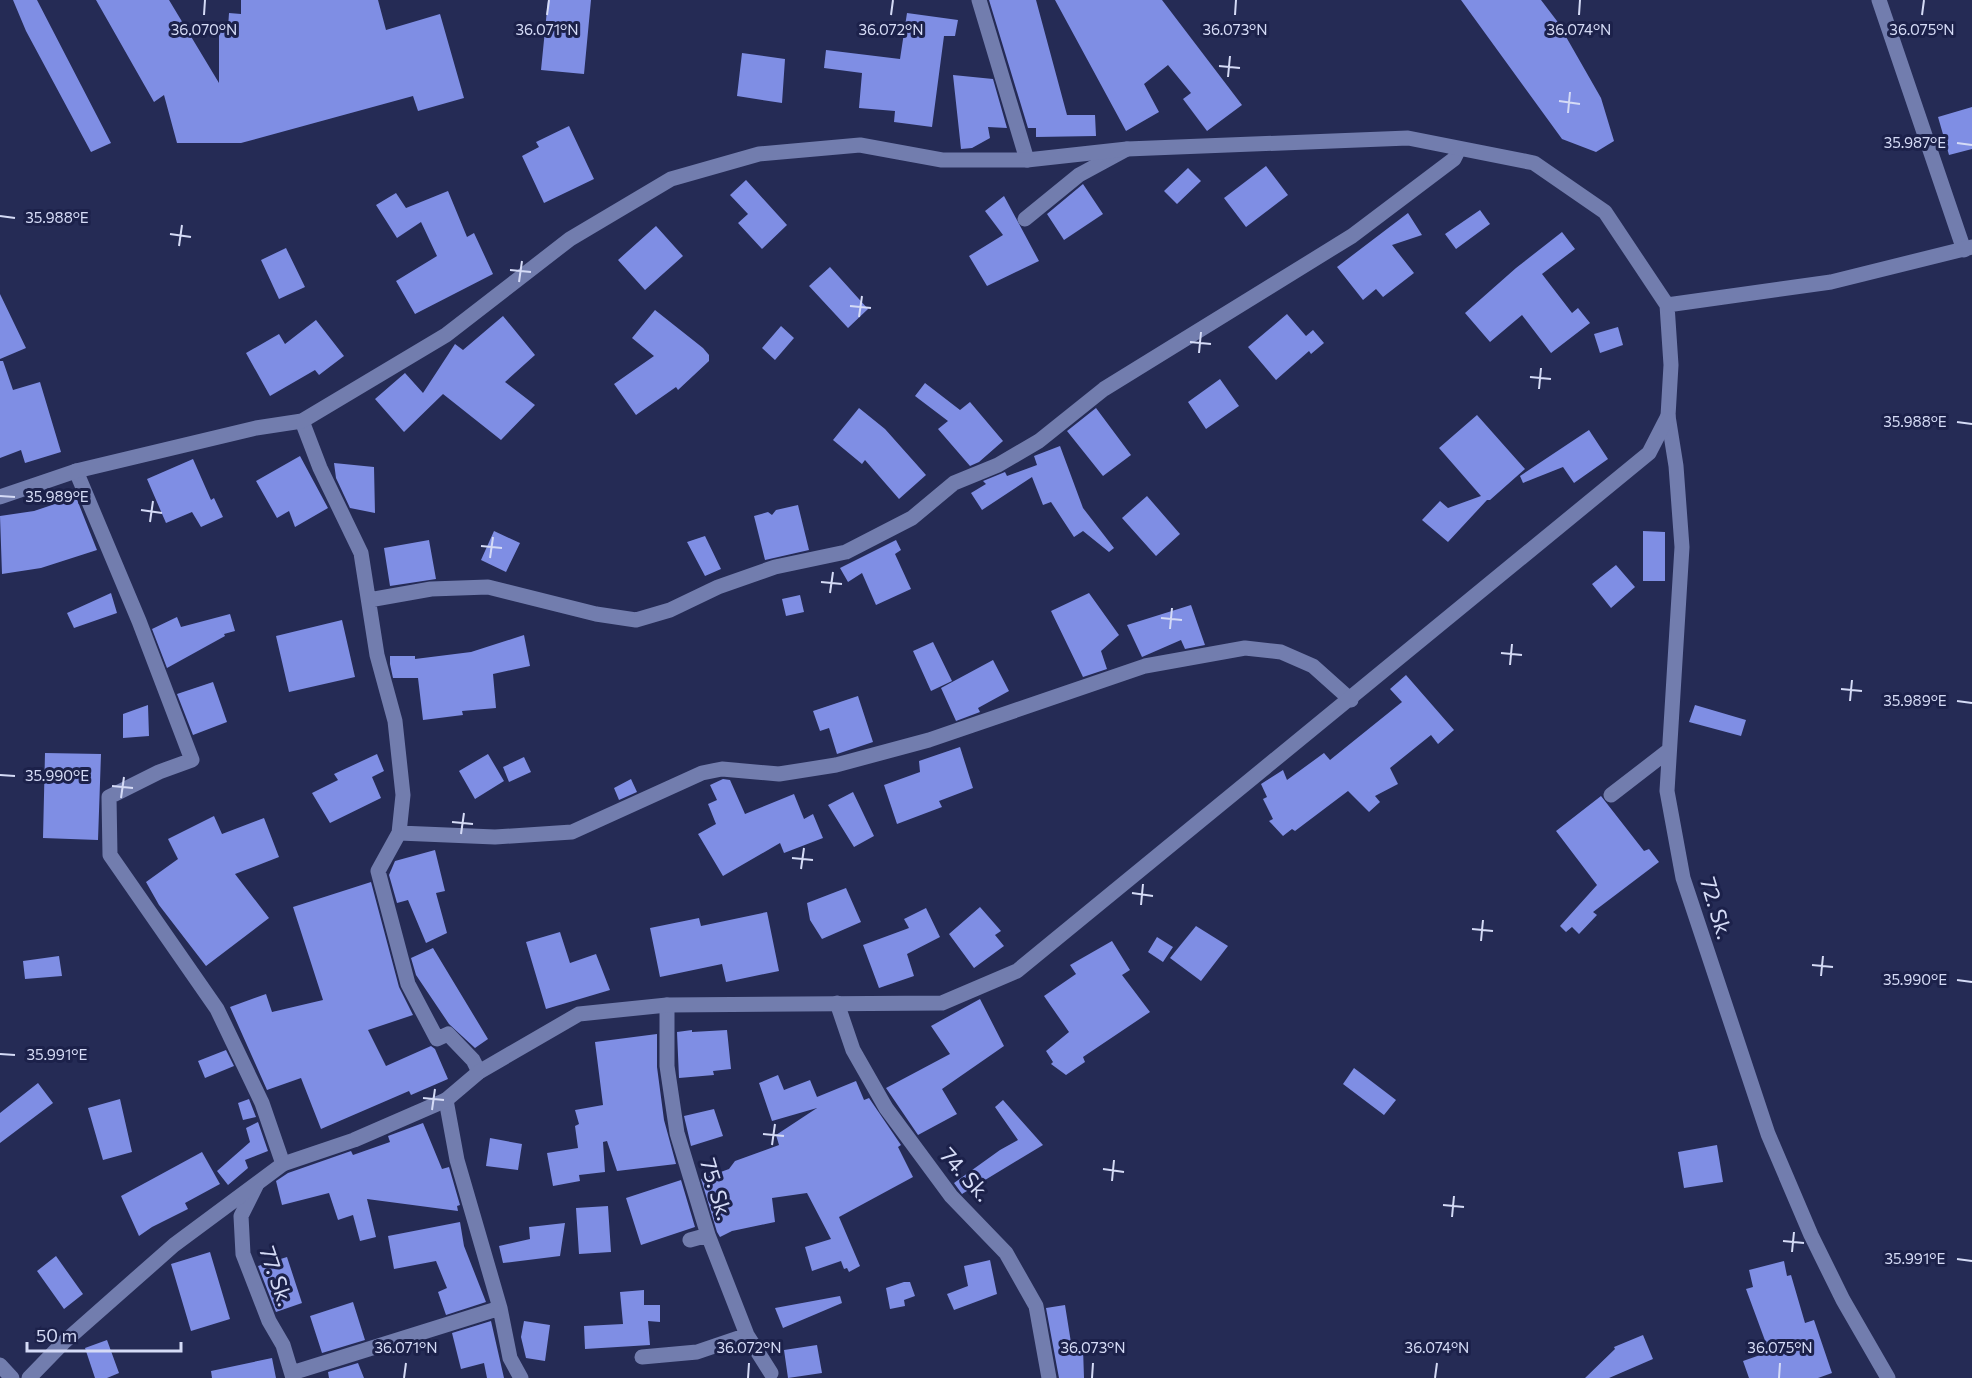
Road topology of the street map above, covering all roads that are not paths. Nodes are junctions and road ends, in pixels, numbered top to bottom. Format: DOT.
graph roads {
  1 [pos="979,0"];
  2 [pos="1879,0"];
  3 [pos="1127,149"];
  4 [pos="1459,149"];
  5 [pos="1027,160"];
  6 [pos="1025,219"];
  7 [pos="1968,248"];
  8 [pos="1667,305"];
  9 [pos="1668,416"];
  10 [pos="302,421"];
  11 [pos="76,471"];
  12 [pos="0,497"];
  13 [pos="369,600"];
  14 [pos="1351,700"];
  15 [pos="1668,752"];
  16 [pos="1611,795"];
  17 [pos="399,833"];
  18 [pos="837,1003"];
  19 [pos="667,1005"];
  20 [pos="479,1072"];
  21 [pos="447,1100"];
  22 [pos="283,1164"];
  23 [pos="256,1186"];
  24 [pos="708,1235"];
  25 [pos="690,1240"];
  26 [pos="500,1308"];
  27 [pos="747,1335"];
  28 [pos="642,1357"];
  29 [pos="0,1365"];
  30 [pos="771,1373"];
  31 [pos="292,1376"];
  32 [pos="12,1378"];
  33 [pos="28,1378"];
  34 [pos="521,1378"];
  35 [pos="1049,1378"];
  36 [pos="1888,1378"];
  1 -- 5 [label="street"];
  2 -- 7 [label="street"];
  3 -- 4 [label="street"];
  3 -- 5 [label="street"];
  3 -- 6 [label="street"];
  4 -- 8 [label="street"];
  4 -- 13 [label="street"];
  5 -- 10 [label="street"];
  7 -- 8 [label="street"];
  8 -- 9 [label="street"];
  9 -- 14 [label="street"];
  9 -- 15 [label="street, 72. Sk."];
  10 -- 11 [label="street"];
  10 -- 13 [label="street"];
  11 -- 12 [label="street"];
  11 -- 22 [label="street"];
  13 -- 17 [label="street"];
  14 -- 17 [label="street"];
  14 -- 18 [label="street"];
  15 -- 16 [label="street"];
  15 -- 36 [label="street, 72. Sk."];
  17 -- 20 [label="street"];
  18 -- 19 [label="street"];
  18 -- 35 [label="street, 74. Sk."];
  19 -- 20 [label="street"];
  19 -- 24 [label="street, 75. Sk."];
  20 -- 21 [label="street"];
  21 -- 22 [label="street"];
  21 -- 26 [label="street"];
  22 -- 23 [label="street"];
  23 -- 31 [label="street, 77. Sk."];
  23 -- 33 [label="street"];
  24 -- 25 [label="street"];
  24 -- 27 [label="street, 75. Sk."];
  26 -- 31 [label="street"];
  26 -- 34 [label="street"];
  27 -- 28 [label="street"];
  27 -- 30 [label="street, 75. Sk."];
  29 -- 32 [label="street"];
}
